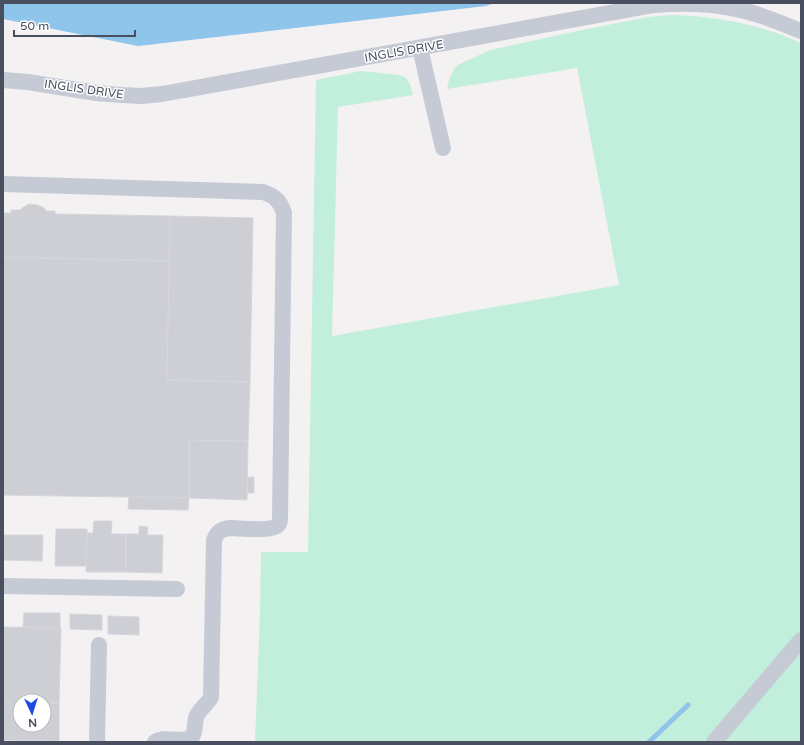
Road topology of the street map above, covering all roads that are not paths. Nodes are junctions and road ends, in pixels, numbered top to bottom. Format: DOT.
graph roads {
  1 [pos="801,31"];
  2 [pos="420,48"];
  3 [pos="3,80"];
  4 [pos="443,148"];
  5 [pos="3,184"];
  6 [pos="3,586"];
  7 [pos="177,589"];
  8 [pos="801,640"];
  9 [pos="99,645"];
  10 [pos="97,742"];
  11 [pos="155,742"];
  12 [pos="714,742"];
  1 -- 2 [label="street, INGLIS DRIVE"];
  2 -- 3 [label="street, INGLIS DRIVE"];
  2 -- 4 [label="street"];
  5 -- 11 [label="street"];
  6 -- 7 [label="street"];
  8 -- 12 [label="street"];
  9 -- 10 [label="street"];
}
